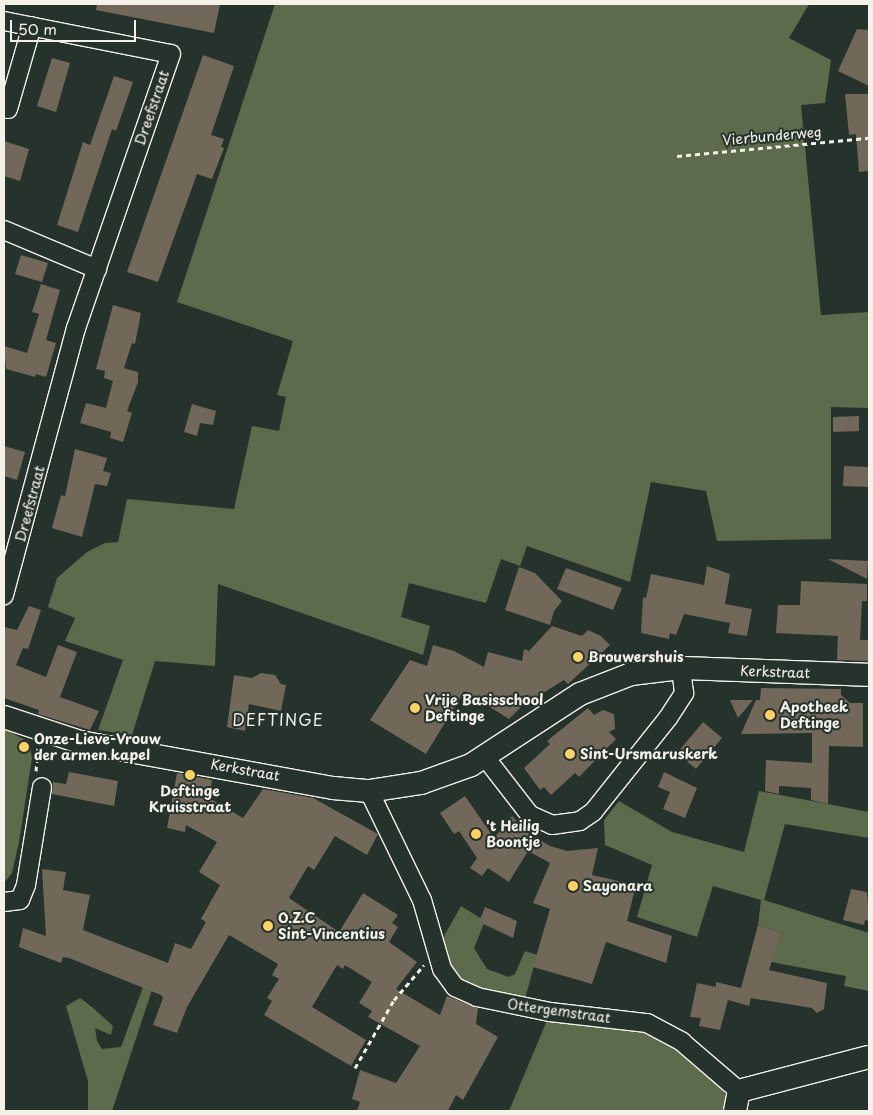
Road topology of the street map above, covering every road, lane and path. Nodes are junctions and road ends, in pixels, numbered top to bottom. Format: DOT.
graph roads {
  1 [pos="4,21"];
  2 [pos="32,26"];
  3 [pos="8,109"];
  4 [pos="869,138"];
  5 [pos="676,156"];
  6 [pos="4,230"];
  7 [pos="97,269"];
  8 [pos="4,595"];
  9 [pos="681,668"];
  10 [pos="869,675"];
  11 [pos="4,716"];
  12 [pos="43,730"];
  13 [pos="485,758"];
  14 [pos="42,787"];
  15 [pos="369,791"];
  16 [pos="4,902"];
  17 [pos="440,961"];
  18 [pos="869,1057"];
  19 [pos="355,1068"];
  20 [pos="737,1101"];
  1 -- 2 [label="street, Dreefstraat"];
  2 -- 3 [label="street"];
  2 -- 7 [label="street, Dreefstraat"];
  4 -- 5 [label="path, Vierbunderweg"];
  6 -- 7 [label="street"];
  7 -- 8 [label="street, Dreefstraat"];
  9 -- 10 [label="street, Kerkstraat"];
  9 -- 13 [label="street, Kerkstraat"];
  9 -- 13 [label="street"];
  11 -- 12 [label="street, Kerkstraat"];
  12 -- 14 [label="path"];
  12 -- 15 [label="street, Kerkstraat"];
  13 -- 15 [label="street, Kerkstraat"];
  14 -- 16 [label="street"];
  15 -- 17 [label="street, Ottergemstraat"];
  17 -- 19 [label="path"];
  17 -- 20 [label="street, Ottergemstraat"];
  18 -- 20 [label="street, Ottergemstraat"];
}
